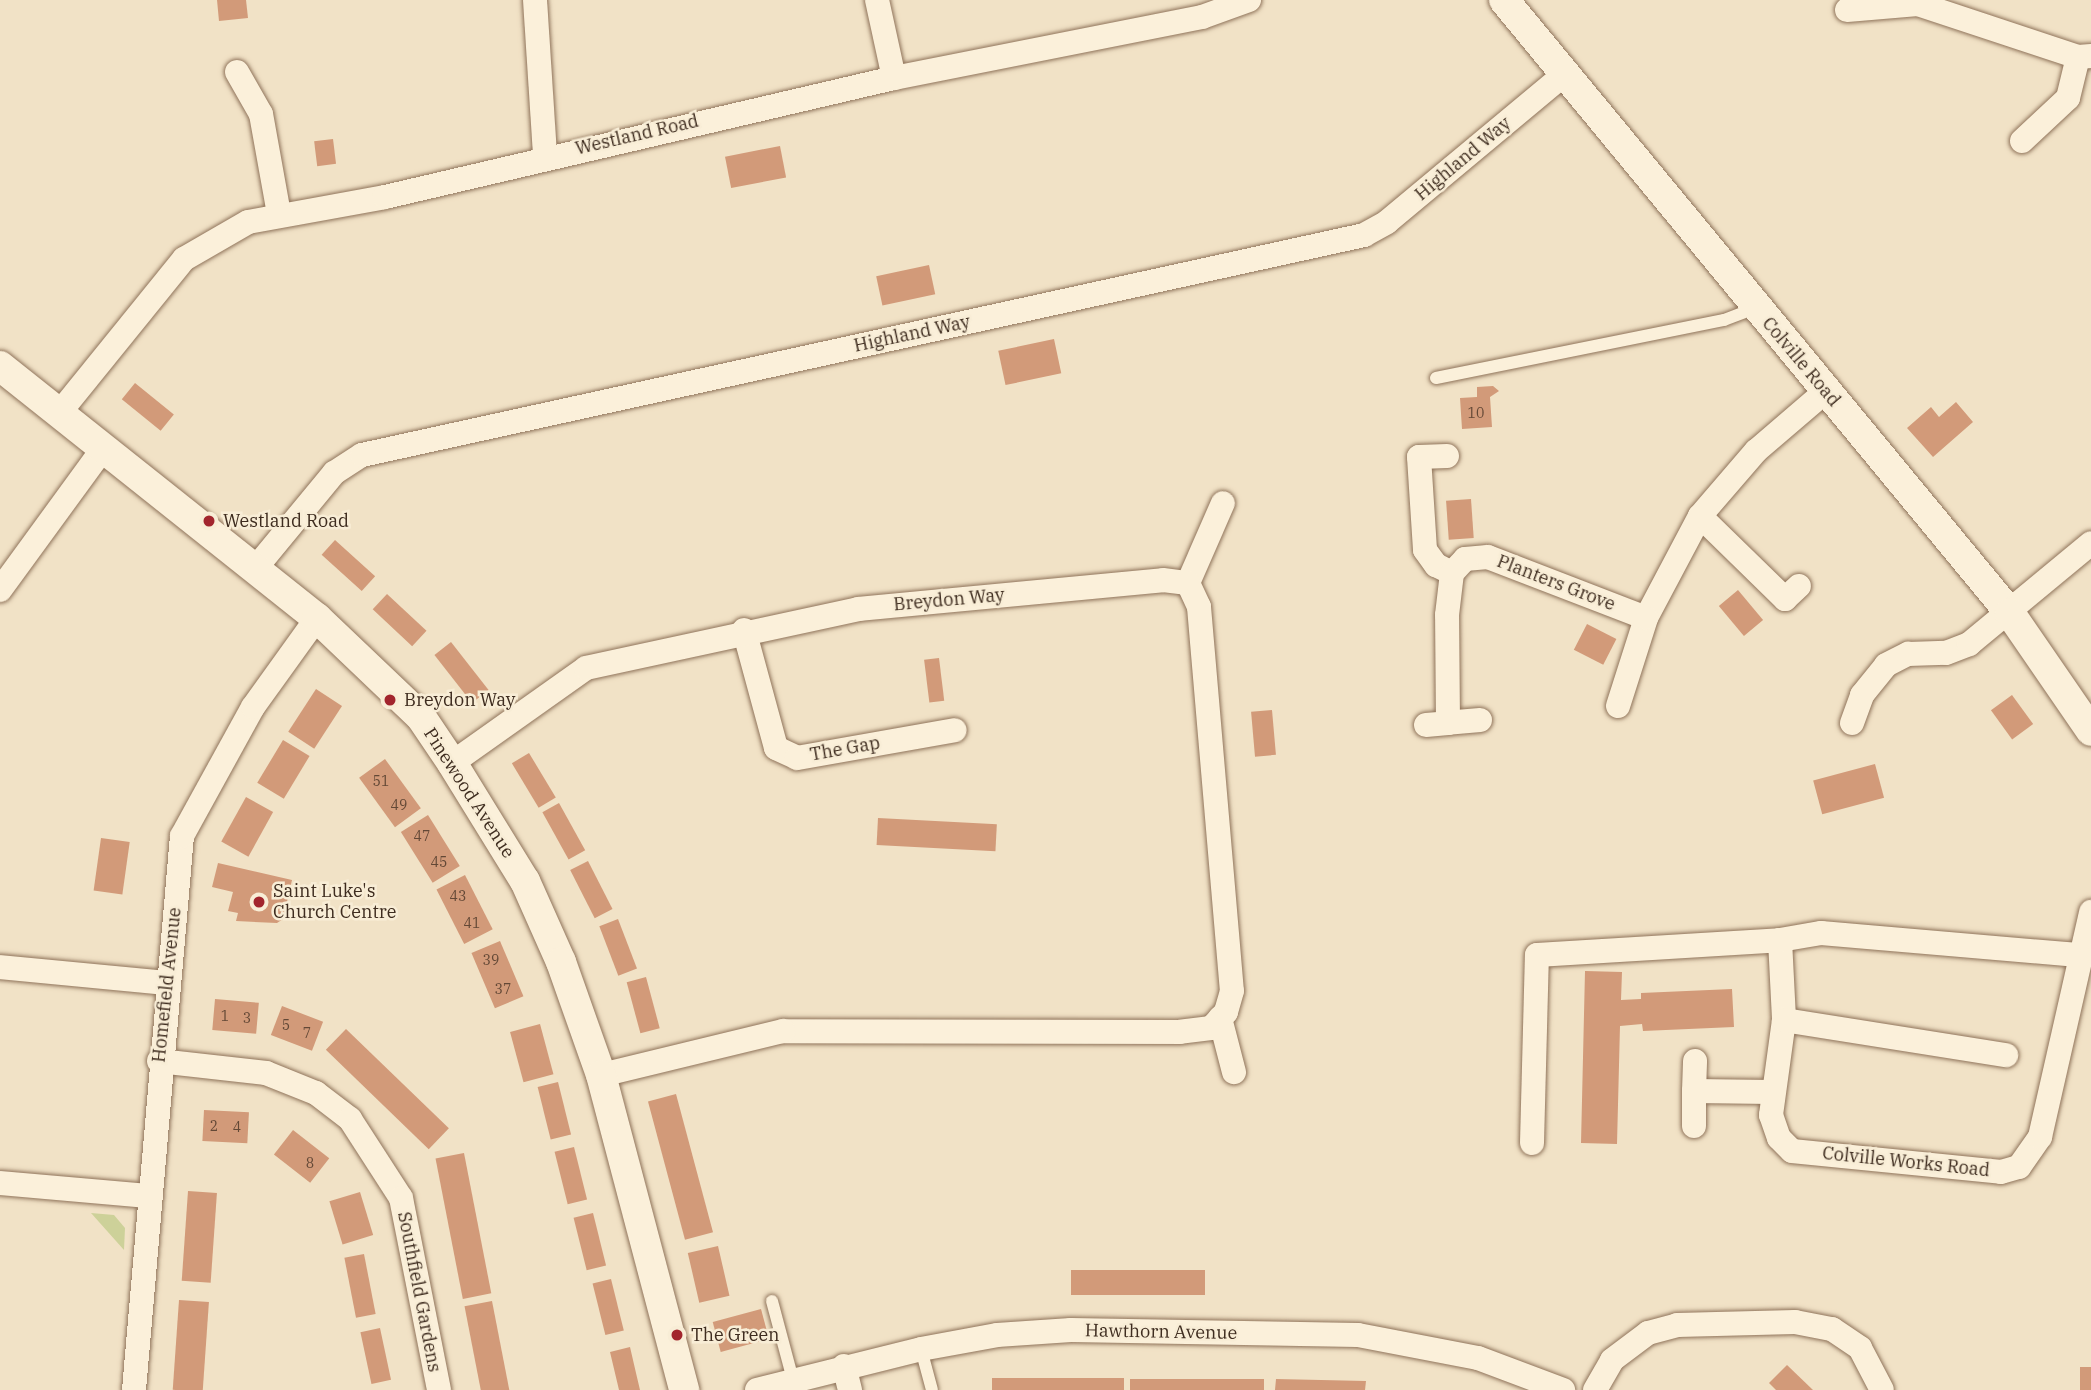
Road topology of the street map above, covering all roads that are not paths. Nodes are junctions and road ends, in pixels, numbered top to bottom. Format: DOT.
graph roads {
  1 [pos="534,0"];
  2 [pos="877,0"];
  3 [pos="1249,0"];
  4 [pos="1504,0"];
  5 [pos="1847,10"];
  6 [pos="2085,56"];
  7 [pos="237,72"];
  8 [pos="1566,73"];
  9 [pos="894,78"];
  10 [pos="2022,141"];
  11 [pos="545,156"];
  12 [pos="279,214"];
  13 [pos="1756,308"];
  14 [pos="0,366"];
  15 [pos="1436,378"];
  16 [pos="1826,391"];
  17 [pos="60,412"];
  18 [pos="103,449"];
  19 [pos="1447,456"];
  20 [pos="1223,503"];
  21 [pos="1700,516"];
  22 [pos="2091,543"];
  23 [pos="254,570"];
  24 [pos="1452,573"];
  25 [pos="1188,583"];
  26 [pos="0,590"];
  27 [pos="1785,599"];
  28 [pos="2010,613"];
  29 [pos="317,618"];
  30 [pos="1646,618"];
  31 [pos="744,630"];
  32 [pos="1618,706"];
  33 [pos="1480,720"];
  34 [pos="1852,723"];
  35 [pos="955,730"];
  36 [pos="2091,731"];
  37 [pos="452,763"];
  38 [pos="2091,912"];
  39 [pos="1780,940"];
  40 [pos="2078,955"];
  41 [pos="0,967"];
  42 [pos="165,983"];
  43 [pos="1220,1018"];
  44 [pos="1784,1020"];
  45 [pos="2006,1055"];
  46 [pos="159,1061"];
  47 [pos="1695,1061"];
  48 [pos="1234,1072"];
  49 [pos="601,1075"];
  50 [pos="1694,1091"];
  51 [pos="1772,1092"];
  52 [pos="1694,1126"];
  53 [pos="1532,1143"];
  54 [pos="0,1183"];
  55 [pos="150,1196"];
  56 [pos="772,1301"];
  57 [pos="922,1349"];
  58 [pos="847,1378"];
  59 [pos="793,1380"];
  60 [pos="134,1390"];
  61 [pos="439,1390"];
  62 [pos="684,1390"];
  63 [pos="757,1390"];
  64 [pos="932,1390"];
  65 [pos="1563,1390"];
  66 [pos="1595,1390"];
  67 [pos="1882,1390"];
  1 -- 11 [label="street"];
  2 -- 9 [label="street"];
  3 -- 9 [label="street, Westland Road"];
  4 -- 8 [label="street, Colville Road"];
  5 -- 6 [label="street"];
  6 -- 10 [label="street"];
  7 -- 12 [label="street"];
  8 -- 13 [label="street, Colville Road"];
  8 -- 23 [label="street, Highland Way"];
  9 -- 11 [label="street, Westland Road"];
  11 -- 12 [label="street, Westland Road"];
  12 -- 17 [label="street, Westland Road"];
  13 -- 15 [label="lane"];
  13 -- 16 [label="street, Colville Road"];
  14 -- 17 [label="street, Pinewood Avenue"];
  16 -- 21 [label="street"];
  16 -- 28 [label="street, Colville Road"];
  17 -- 18 [label="street, Pinewood Avenue"];
  18 -- 23 [label="street, Pinewood Avenue"];
  18 -- 26 [label="street"];
  19 -- 24 [label="street"];
  20 -- 25 [label="street"];
  21 -- 27 [label="street"];
  21 -- 30 [label="street"];
  22 -- 28 [label="street"];
  23 -- 29 [label="street, Pinewood Avenue"];
  24 -- 30 [label="street, Planters Grove"];
  24 -- 33 [label="street"];
  25 -- 31 [label="street, Breydon Way"];
  25 -- 43 [label="street"];
  28 -- 34 [label="street"];
  28 -- 36 [label="street, Colville Road"];
  29 -- 37 [label="street, Pinewood Avenue"];
  29 -- 42 [label="street, Homefield Avenue"];
  30 -- 32 [label="street"];
  31 -- 35 [label="street, The Gap"];
  31 -- 37 [label="street, Breydon Way"];
  37 -- 49 [label="street, Pinewood Avenue"];
  38 -- 40 [label="street, Colville Works Road"];
  39 -- 40 [label="street"];
  39 -- 44 [label="street, Colville Works Road"];
  39 -- 53 [label="street"];
  40 -- 51 [label="street, Colville Works Road"];
  41 -- 42 [label="street"];
  42 -- 46 [label="street, Homefield Avenue"];
  43 -- 48 [label="street"];
  43 -- 49 [label="street"];
  44 -- 45 [label="street"];
  44 -- 51 [label="street, Colville Works Road"];
  46 -- 55 [label="street, Homefield Avenue"];
  46 -- 61 [label="street, Southfield Gardens"];
  47 -- 50 [label="street"];
  49 -- 62 [label="street, Pinewood Avenue"];
  50 -- 51 [label="street"];
  50 -- 52 [label="street"];
  54 -- 55 [label="street"];
  55 -- 60 [label="street, Homefield Avenue"];
  56 -- 59 [label="lane"];
  57 -- 58 [label="street, Hawthorn Avenue"];
  57 -- 64 [label="lane"];
  57 -- 65 [label="street, Hawthorn Avenue"];
  58 -- 59 [label="street, Hawthorn Avenue"];
  59 -- 63 [label="street, Hawthorn Avenue"];
  66 -- 67 [label="street"];
}
